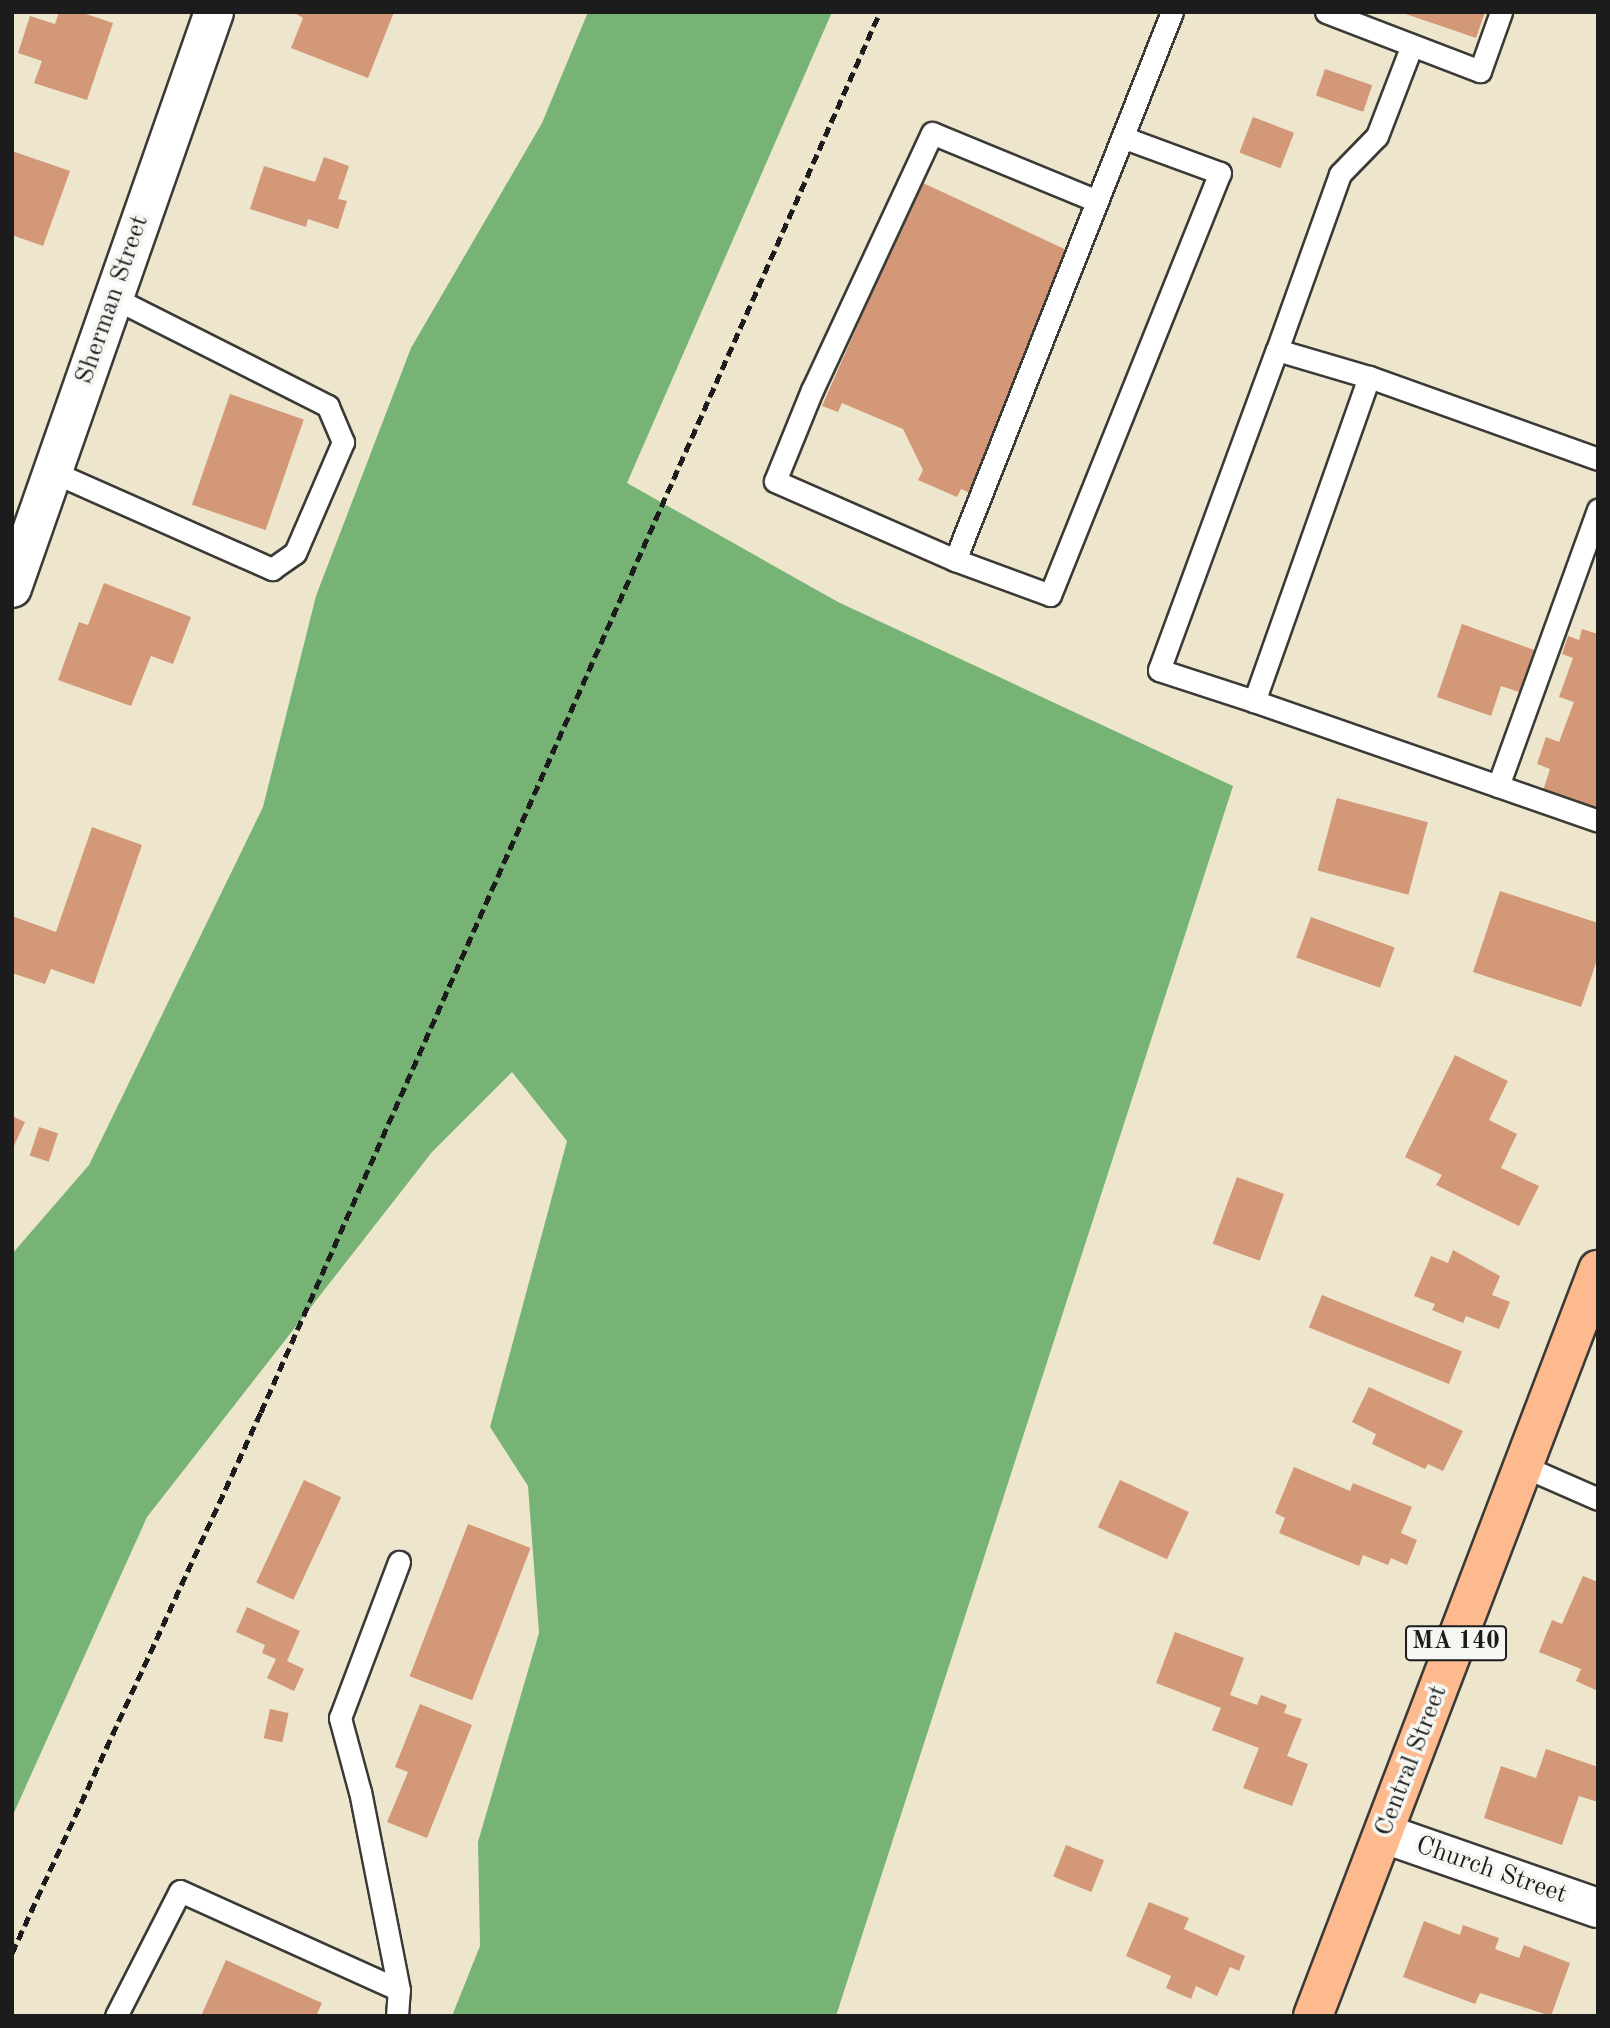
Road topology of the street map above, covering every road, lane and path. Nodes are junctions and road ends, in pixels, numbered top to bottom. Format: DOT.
graph roads {
  1 [pos="214,12"];
  2 [pos="1171,12"];
  3 [pos="1326,12"];
  4 [pos="1501,12"];
  5 [pos="1412,45"];
  6 [pos="1122,137"];
  7 [pos="1097,201"];
  8 [pos="114,298"];
  9 [pos="1277,349"];
  10 [pos="1369,377"];
  11 [pos="1598,459"];
  12 [pos="53,472"];
  13 [pos="1598,510"];
  14 [pos="955,560"];
  15 [pos="12,589"];
  16 [pos="1254,701"];
  17 [pos="1498,786"];
  18 [pos="1598,821"];
  19 [pos="1598,1270"];
  20 [pos="1523,1466"];
  21 [pos="1598,1499"];
  22 [pos="399,1562"];
  23 [pos="1385,1833"];
  24 [pos="1598,1908"];
  25 [pos="400,1990"];
  26 [pos="116,2016"];
  27 [pos="397,2016"];
  28 [pos="1313,2016"];
  1 -- 8 [label="street, Sherman Street"];
  2 -- 6 [label="lane"];
  3 -- 5 [label="lane"];
  4 -- 5 [label="lane"];
  5 -- 9 [label="lane"];
  6 -- 7 [label="lane"];
  6 -- 14 [label="lane"];
  7 -- 14 [label="lane"];
  7 -- 14 [label="lane"];
  8 -- 12 [label="street, Sherman Street"];
  8 -- 12 [label="lane"];
  9 -- 10 [label="lane"];
  9 -- 16 [label="lane"];
  10 -- 11 [label="lane"];
  10 -- 16 [label="lane"];
  12 -- 15 [label="street, Sherman Street"];
  13 -- 17 [label="lane"];
  16 -- 17 [label="lane"];
  17 -- 18 [label="lane"];
  19 -- 20 [label="main road, Central Street / MA 140"];
  20 -- 21 [label="lane"];
  20 -- 23 [label="main road, Central Street / MA 140"];
  22 -- 25 [label="lane"];
  23 -- 24 [label="street, Church Street"];
  23 -- 28 [label="main road, Central Street / MA 140"];
  25 -- 26 [label="lane"];
  25 -- 27 [label="lane"];
}
